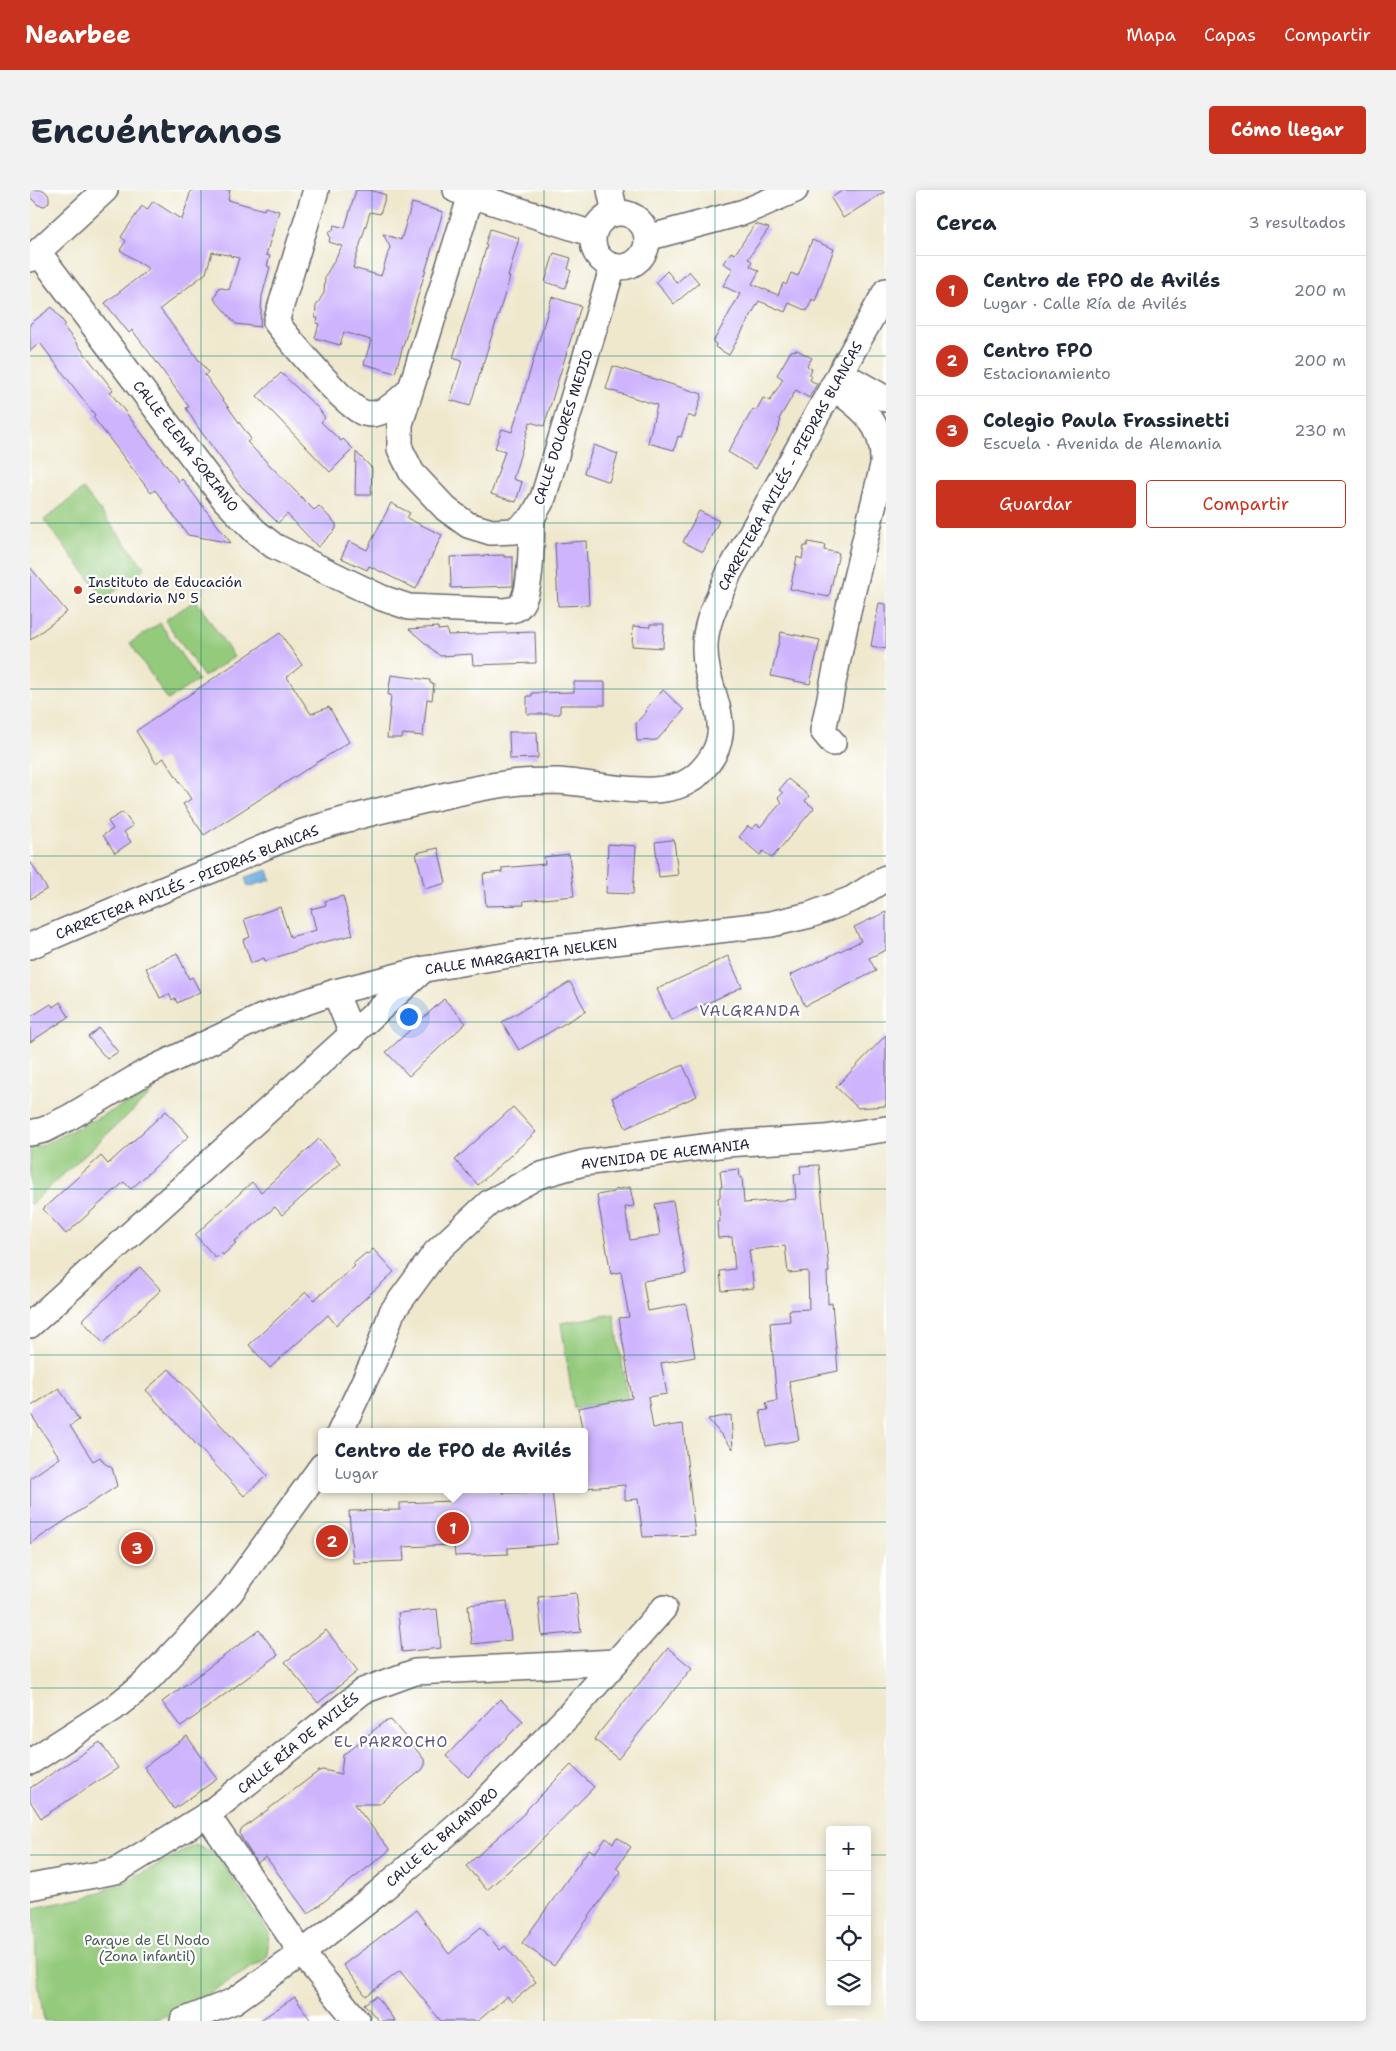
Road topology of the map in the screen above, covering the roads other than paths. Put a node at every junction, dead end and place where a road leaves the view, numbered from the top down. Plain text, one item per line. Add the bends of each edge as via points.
1 (106, 190) edge
2 (316, 190) edge
3 (463, 192) edge
4 (785, 192) edge
5 (613, 201) edge
6 (593, 234) junction
7 (647, 238) junction
8 (34, 255) edge
9 (613, 266) junction
10 (886, 291) edge
11 (836, 380) junction
12 (410, 390) junction
13 (886, 399) edge
14 (532, 518) junction
15 (833, 743) dead end
16 (886, 878) edge
17 (30, 946) edge
18 (425, 969) junction
19 (335, 992) junction
20 (353, 1036) junction
21 (886, 1129) edge
22 (30, 1133) edge
23 (30, 1326) edge
24 (342, 1428) edge
25 (318, 1472) edge
26 (664, 1608) dead end
27 (616, 1662) junction
28 (30, 1762) edge
29 (207, 1815) junction
30 (30, 1887) edge
31 (302, 1953) junction
32 (183, 2021) edge
33 (357, 2021) edge

1 - 8 street
2 - 12 street via 276,322 348,403 364,413 390,408
3 - 6 street
3 - 12 street, CALLE DOLORES MEDIO
4 - 7 street via 744,212
5 - 6 street
5 - 7 street via 642,223
6 - 9 street via 595,252 601,260
7 - 9 street via 639,259 629,266
8 - 14 street, CALLE ELENA SORIANO via 225,500 274,546 382,598 409,607 505,611 517,608 524,601 528,586
9 - 14 street, CALLE DOLORES MEDIO via 543,498
10 - 11 street, CARRETERA AVILÉS - PIEDRAS BLANCAS
11 - 13 street
11 - 15 street via 875,424 884,448 884,465 823,731
11 - 17 street, CARRETERA AVILÉS - PIEDRAS BLANCAS via 729,573 711,616 705,646 721,716 721,738 713,756 696,777 677,787 661,790 558,782 514,783 369,813 305,831
12 - 14 street, CALLE DOLORES MEDIO via 400,424 400,450 412,473 446,509 468,525 491,532 515,531
16 - 18 street, CALLE MARGARITA NELKEN via 852,899 810,915 772,924 527,952
18 - 19 street, CALLE MARGARITA NELKEN
18 - 20 street
19 - 20 street
19 - 22 street, CALLE MARGARITA NELKEN via 262,1017 144,1073 70,1117
20 - 23 street
21 - 24 street, AVENIDA DE ALEMANIA via 824,1138 726,1144 583,1163 538,1176 490,1202 436,1252 392,1312 376,1356
25 - 28 street via 230,1593 144,1684 114,1708
26 - 27 street, CALLE EL BALANDRO
27 - 29 street, CALLE RÍA DE AVILÉS via 415,1672 363,1691
27 - 31 street, CALLE EL BALANDRO via 485,1801 377,1894
29 - 30 street, CALLE RÍA DE AVILÉS via 116,1871
29 - 31 street
31 - 32 street, CALLE EL BALANDRO via 234,2000
31 - 33 street

